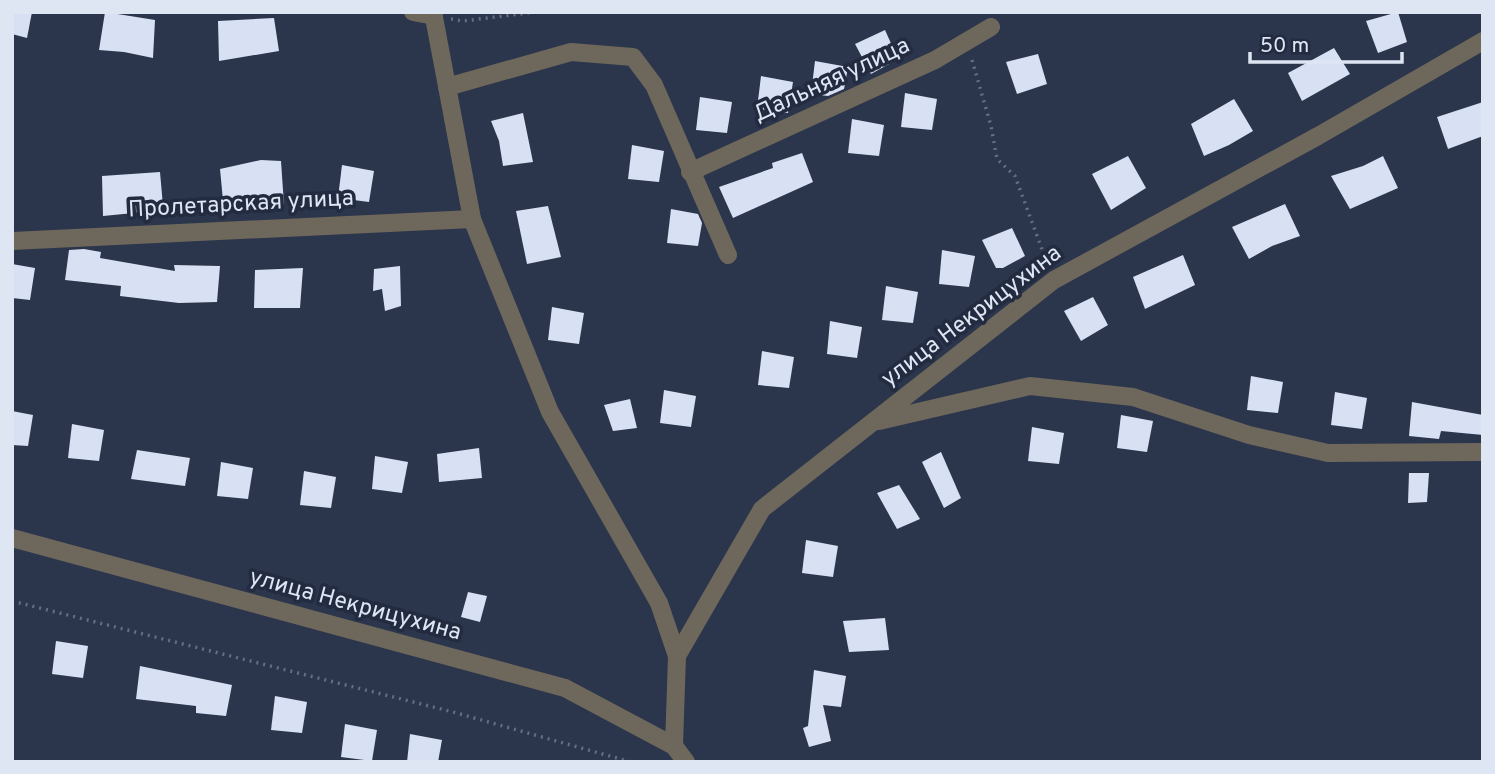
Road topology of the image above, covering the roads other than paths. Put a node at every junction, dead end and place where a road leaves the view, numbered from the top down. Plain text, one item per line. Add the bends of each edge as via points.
1 (413, 12) edge
2 (433, 14) edge
3 (991, 27) dead end
4 (1483, 41) edge
5 (447, 87) junction
6 (690, 172) junction
7 (472, 219) junction
8 (12, 241) edge
9 (728, 255) dead end
10 (873, 423) junction
11 (1483, 452) edge
12 (12, 538) edge
13 (677, 656) junction
14 (674, 746) junction
15 (686, 762) edge

1 - 2 street
2 - 5 street
3 - 6 street, Дальняя улица via 935,61
4 - 10 street, улица Некрицухина via 1054,280
5 - 6 street via 571,52 633,57 654,85
5 - 7 street
6 - 9 street
7 - 8 street, Пролетарская улица
7 - 13 street via 550,412 659,603
10 - 11 street via 1030,386 1133,397 1249,435 1328,453
10 - 13 street, улица Некрицухина via 762,509
12 - 14 street, улица Некрицухина via 565,688
13 - 14 street
14 - 15 street

